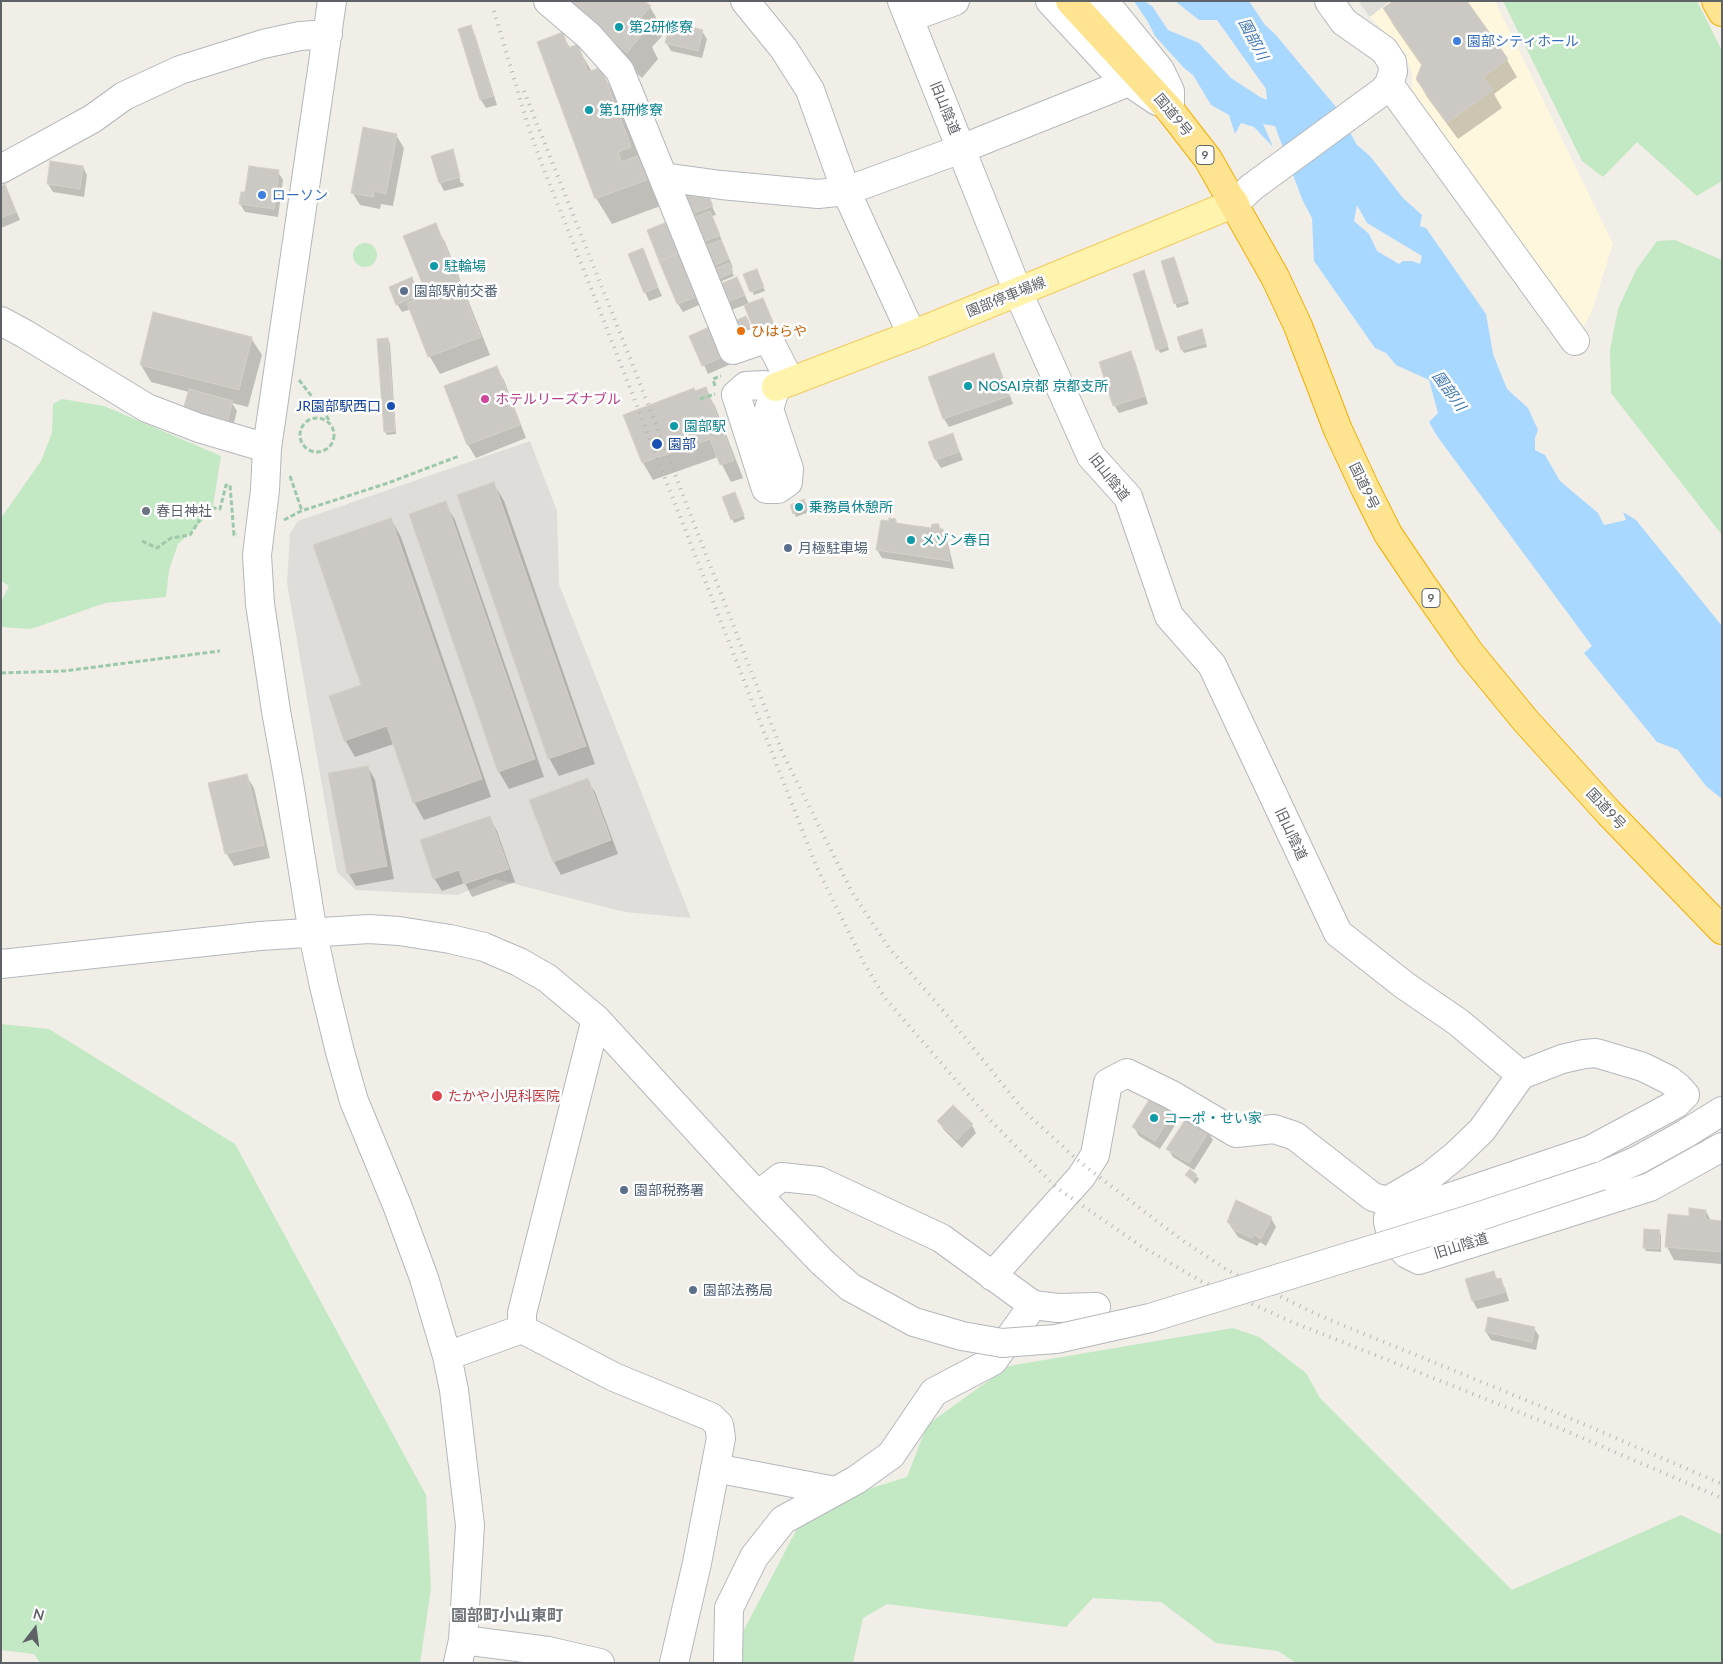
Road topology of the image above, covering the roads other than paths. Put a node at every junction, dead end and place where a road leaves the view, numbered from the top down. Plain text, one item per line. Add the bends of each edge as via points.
1 (332, 1) edge
2 (548, 1) edge
3 (745, 1) edge
4 (955, 1) edge
5 (1050, 1) edge
6 (1070, 1) edge
7 (1104, 1) edge
8 (1329, 1) edge
9 (1716, 1) edge
10 (905, 10) edge
11 (1722, 12) edge
12 (328, 34) junction
13 (1126, 83) junction
14 (1381, 91) junction
15 (1170, 110) junction
16 (961, 149) junction
17 (1, 169) edge
18 (663, 177) junction
19 (846, 190) junction
20 (1244, 195) junction
21 (1018, 292) junction
22 (1, 321) edge
23 (912, 335) junction
24 (1575, 341) dead end
25 (783, 384) joint
26 (267, 448) junction
27 (1722, 930) edge
28 (313, 934) junction
29 (1, 964) edge
30 (596, 1019) junction
31 (1521, 1075) junction
32 (1722, 1111) edge
33 (1722, 1147) edge
34 (758, 1195) junction
35 (1387, 1210) junction
36 (992, 1276) junction
37 (1032, 1306) junction
38 (1096, 1307) dead end
39 (522, 1330) junction
40 (447, 1356) junction
41 (715, 1468) junction
42 (835, 1491) junction
43 (460, 1651) edge
44 (547, 1657) edge
45 (600, 1663) edge
46 (674, 1663) edge
47 (728, 1663) edge

1 - 12 street
2 - 18 street via 589,36 620,71
3 - 19 street via 784,49 810,90
4 - 10 street
5 - 13 street
6 - 15 highway, 国道9号 / 9
7 - 15 street via 1160,70 1170,91
8 - 14 street via 1344,22 1384,50 1392,62 1393,72
9 - 11 highway
10 - 16 street, 旧山陰道
12 - 17 street via 272,42 180,70 124,96 92,119
12 - 26 street
13 - 15 street
13 - 16 street
14 - 20 street
14 - 24 street
15 - 20 highway, 国道9号 / 9 via 1208,159
16 - 19 street
16 - 21 street, 旧山陰道
18 - 19 street via 818,194
18 - 25 street via 733,350 768,338
19 - 23 street
20 - 21 main road, 園部停車場線
20 - 27 highway, 国道9号 / 9 via 1338,430 1388,534 1470,654 1525,720
21 - 23 main road, 園部停車場線
21 - 31 street, 旧山陰道 via 1091,456 1128,496 1169,616 1212,665 1338,933 1458,1022
22 - 26 street via 147,408 199,428
23 - 25 main road, 園部停車場線
26 - 28 street via 257,555 260,604
28 - 29 street via 260,936
28 - 30 street via 370,929 399,931 450,938 484,948 547,978
28 - 40 street via 354,1101 424,1278
30 - 34 street
30 - 39 street via 522,1313
31 - 35 street via 1482,1130
31 - 35 street via 1562,1059 1596,1053 1643,1067 1678,1087 1685,1095 1676,1104 1590,1150
32 - 34 street, bridge via 1646,1155 1601,1176 1150,1318 1056,1339 1002,1343 914,1322 850,1287
33 - 35 street, 旧山陰道 via 1650,1187 1419,1260 1407,1254 1392,1239
34 - 36 street via 781,1177 819,1181 941,1238
35 - 36 street via 1295,1136 1274,1129 1236,1133 1127,1073 1108,1083 1095,1155 1081,1176
36 - 37 street
37 - 38 street
37 - 42 street via 993,1361 934,1392 891,1455
39 - 40 street
39 - 41 street via 614,1377 711,1417 720,1425
40 - 43 street via 470,1525
41 - 42 street
41 - 46 street
42 - 47 street via 783,1520 754,1557 729,1608
43 - 44 street
44 - 45 street

